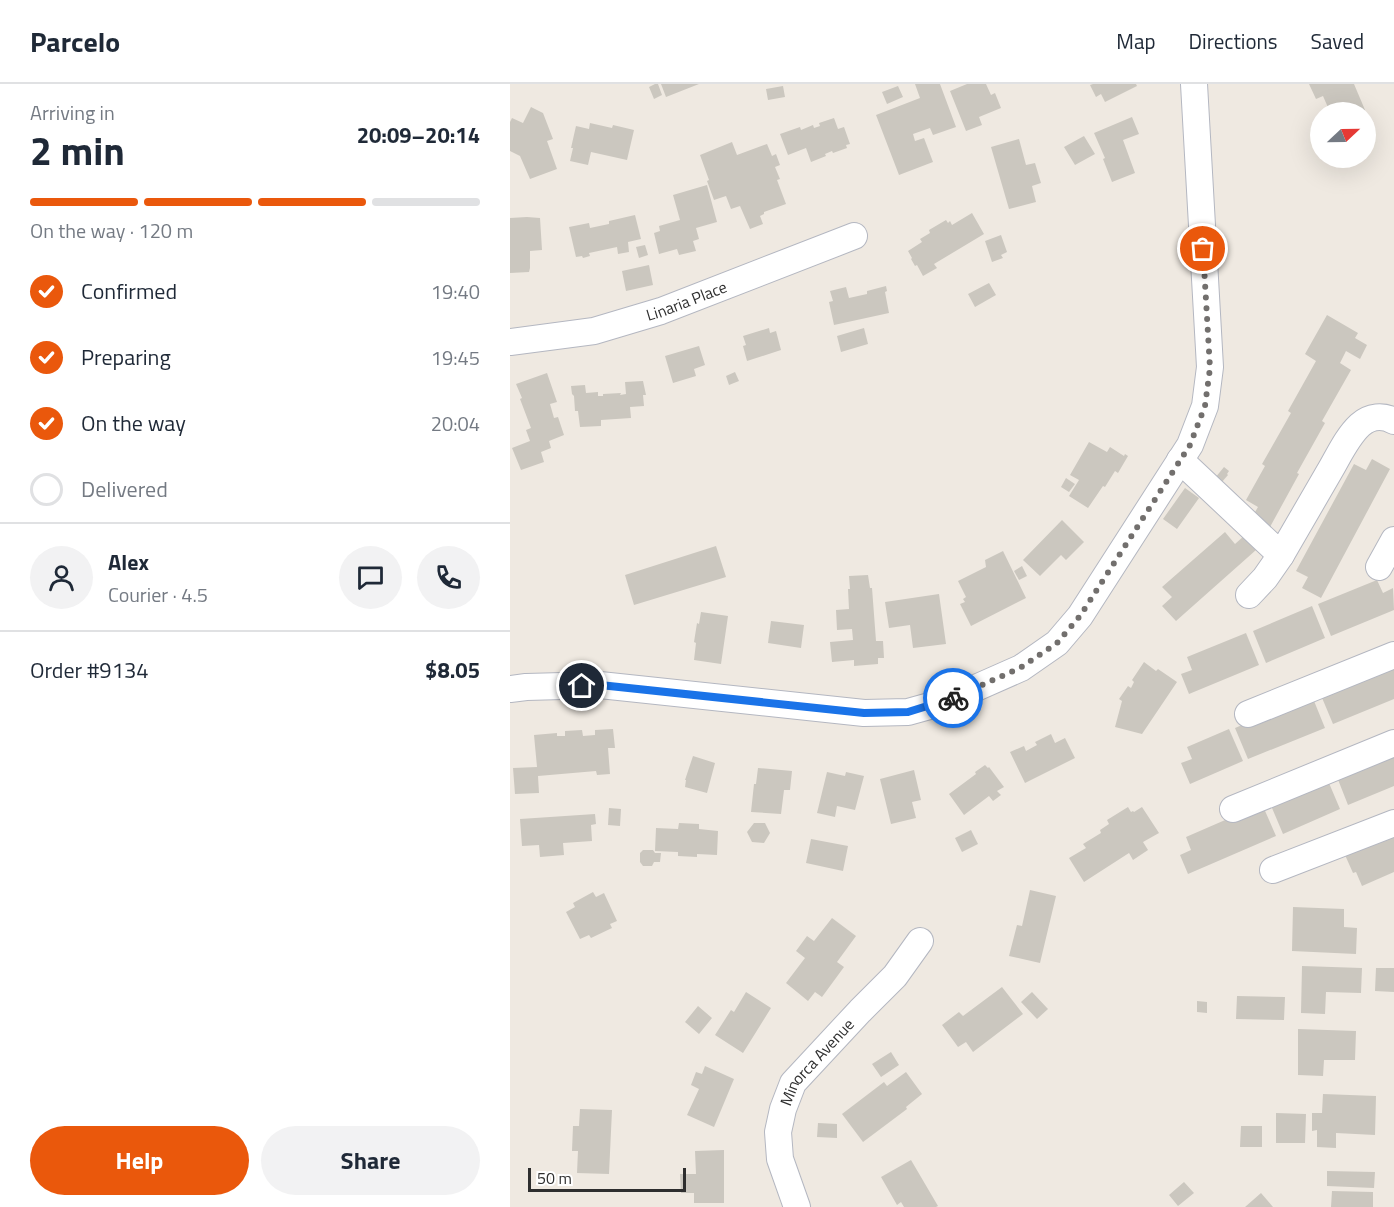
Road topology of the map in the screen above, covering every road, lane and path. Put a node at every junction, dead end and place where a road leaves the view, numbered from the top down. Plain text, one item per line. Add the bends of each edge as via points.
1 (1194, 84) edge
2 (854, 236) dead end
3 (510, 342) edge
4 (1394, 421) edge
5 (1180, 460) junction
6 (1394, 540) edge
7 (1281, 555) junction
8 (1379, 567) dead end
9 (1249, 595) dead end
10 (1394, 655) edge
11 (510, 689) edge
12 (1248, 714) dead end
13 (1394, 743) edge
14 (1233, 809) dead end
15 (1394, 823) edge
16 (1273, 870) dead end
17 (920, 941) dead end
18 (797, 1207) edge

1 - 5 street via 1210,368 1205,406
2 - 3 street, Linaria Place via 662,311 594,331
4 - 7 street via 1371,418 1352,434
5 - 7 street
5 - 11 street via 1080,616 1057,643 1020,668 944,702 908,712 864,713 600,685
6 - 8 street
7 - 9 street
10 - 12 street
13 - 14 street
15 - 16 street
17 - 18 street, Minorca Avenue via 895,976 794,1083 778,1132 780,1159

